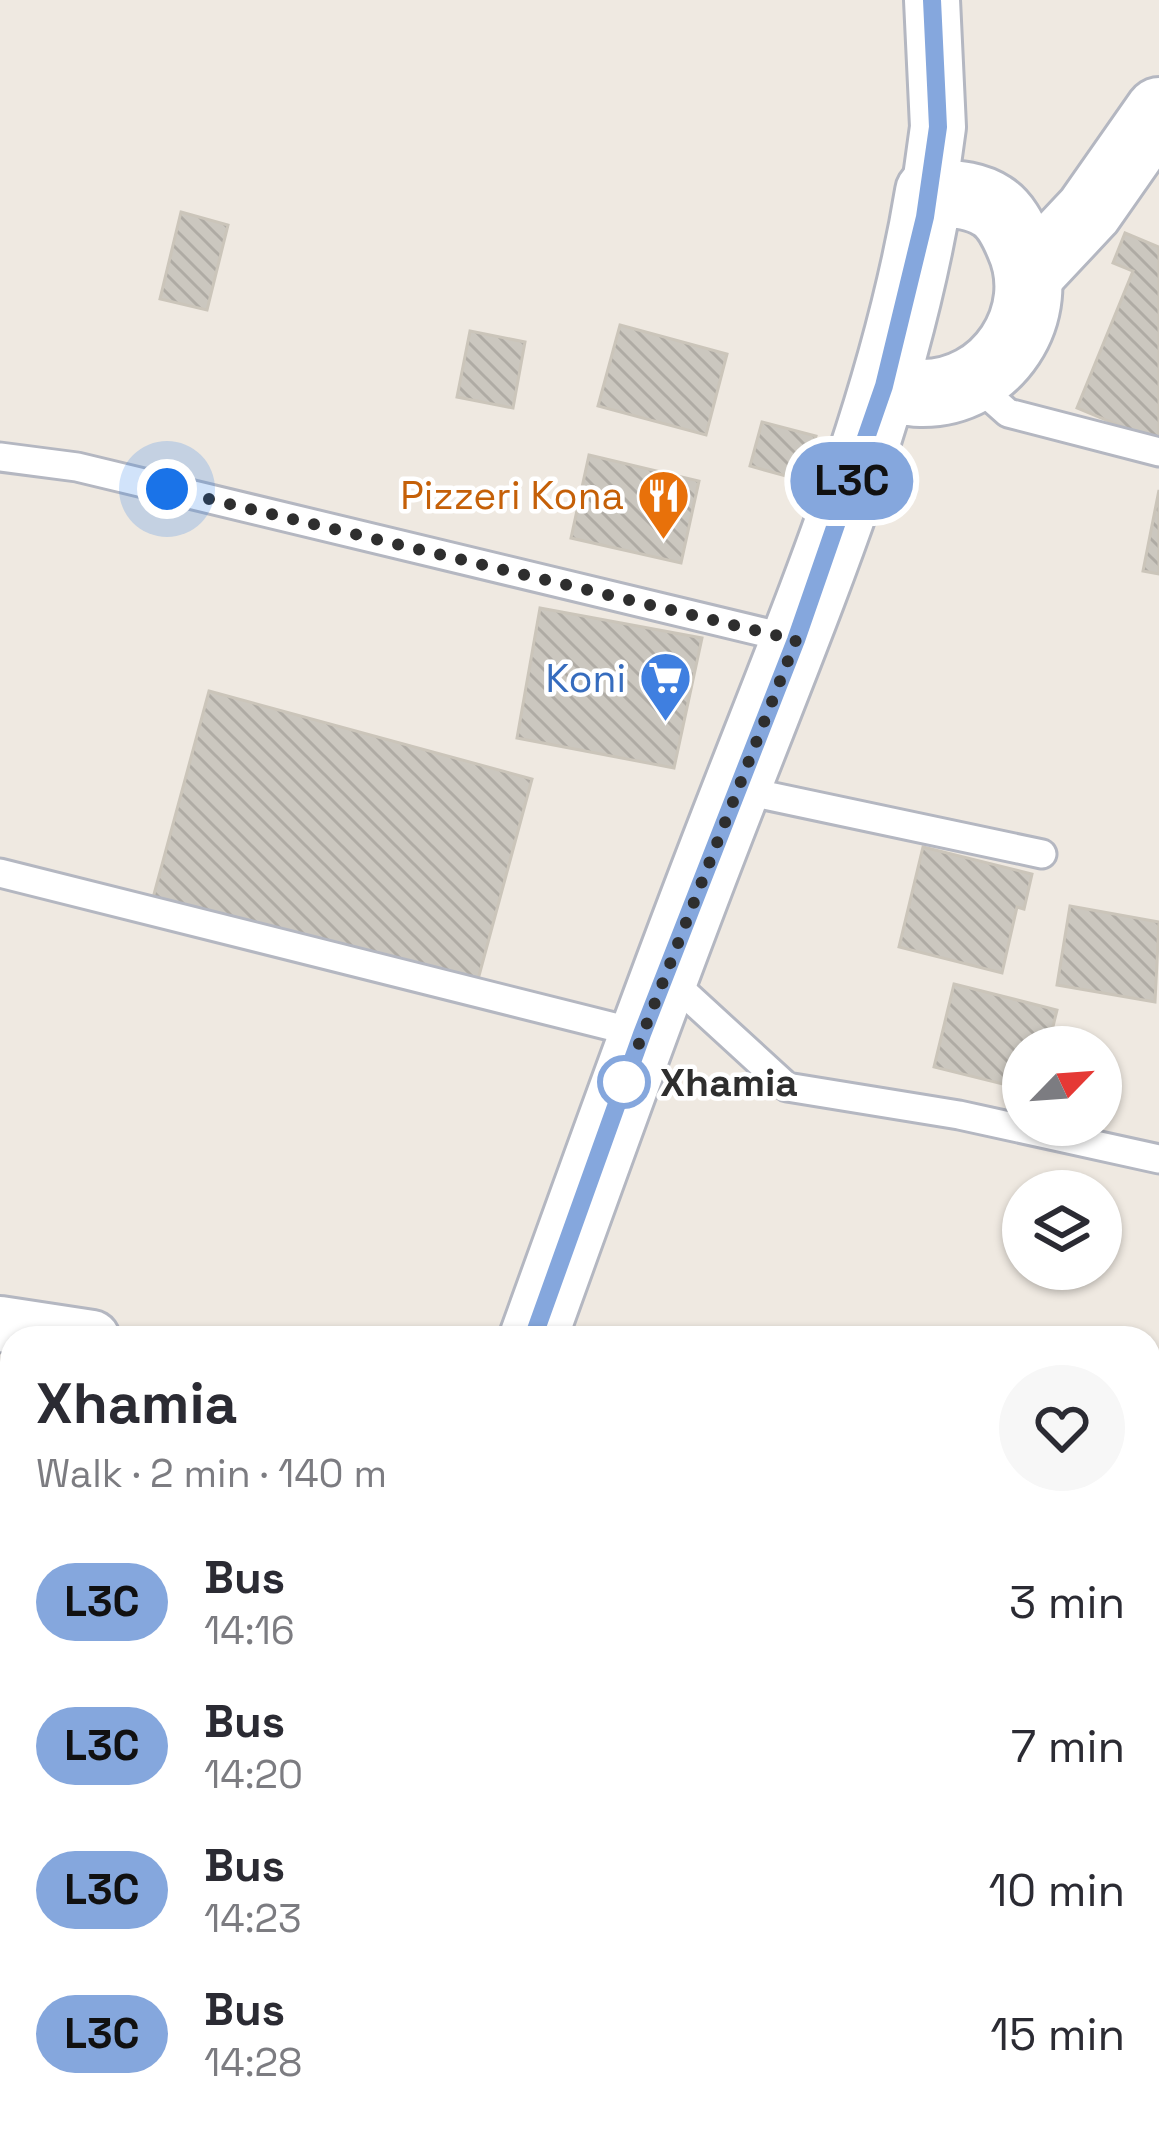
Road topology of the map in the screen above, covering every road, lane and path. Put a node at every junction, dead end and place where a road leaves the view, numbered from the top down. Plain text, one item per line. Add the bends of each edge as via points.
1 (932, 0) edge
2 (1150, 125) edge
3 (929, 192) junction
4 (994, 207) junction
5 (1029, 275) junction
6 (972, 381) junction
7 (884, 386) junction
8 (1159, 452) edge
9 (0, 457) edge
10 (796, 640) junction
11 (736, 789) junction
12 (1042, 854) dead end
13 (0, 873) edge
14 (653, 1004) junction
15 (1159, 1159) edge
16 (536, 1326) edge

1 - 3 street via 938,127
2 - 4 main road via 1068,185
2 - 5 main road via 1089,212
3 - 4 main road
3 - 7 main road
4 - 5 main road
5 - 6 main road via 1018,334
6 - 7 main road via 920,393
6 - 8 lane via 1008,413
7 - 10 main road
9 - 10 lane via 77,467
10 - 11 main road
11 - 12 lane
11 - 14 main road
13 - 14 lane
14 - 15 lane via 787,1087
14 - 16 main road

